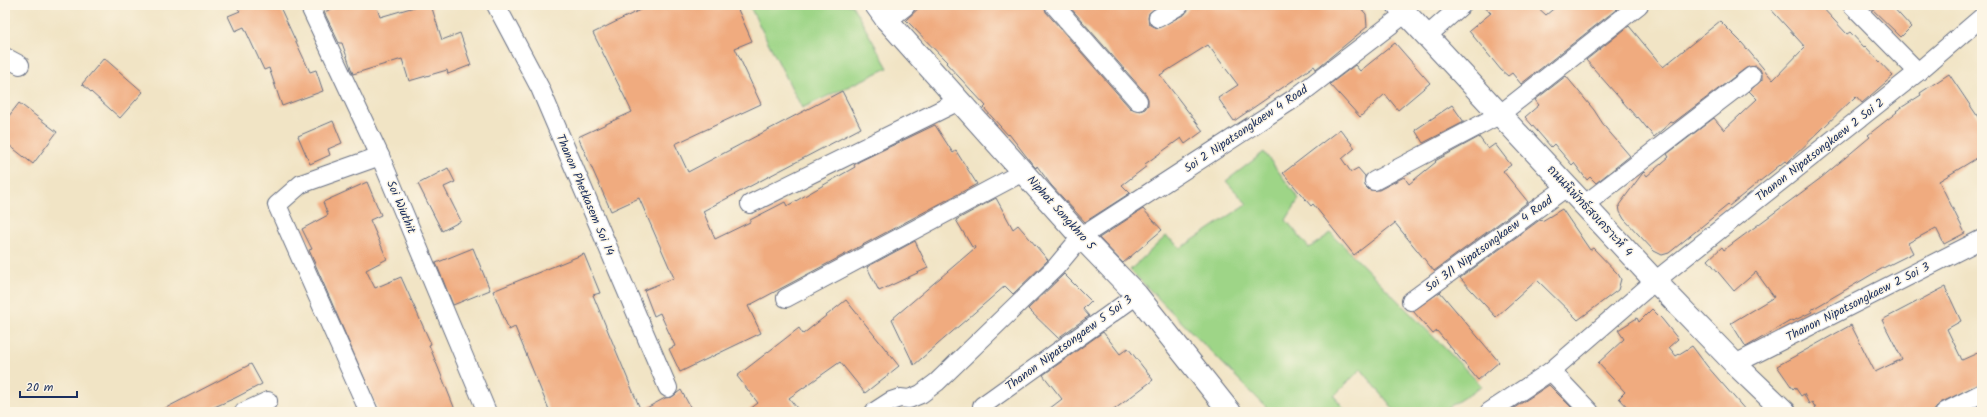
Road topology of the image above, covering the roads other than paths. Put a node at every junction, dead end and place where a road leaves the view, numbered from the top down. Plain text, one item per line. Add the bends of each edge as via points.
1 (310, 5) edge
2 (496, 5) edge
3 (904, 5) edge
4 (1054, 5) edge
5 (1180, 5) edge
6 (1462, 5) edge
7 (1639, 5) edge
8 (1852, 5) edge
9 (1402, 9) edge
10 (881, 12) edge
11 (1982, 17) edge
12 (1158, 18) dead end
13 (1427, 36) junction
14 (1918, 72) junction
15 (1752, 76) dead end
16 (959, 101) junction
17 (1138, 101) dead end
18 (1499, 114) junction
19 (380, 156) junction
20 (1023, 172) junction
21 (1374, 181) dead end
22 (1568, 186) junction
23 (750, 204) dead end
24 (1584, 205) junction
25 (1081, 237) junction
26 (1982, 239) edge
27 (1655, 281) junction
28 (1137, 295) junction
29 (786, 298) dead end
30 (1411, 301) dead end
31 (1735, 364) junction
32 (1551, 371) junction
33 (668, 388) dead end
34 (1982, 393) edge
35 (268, 401) dead end
36 (982, 406) dead end
37 (244, 412) edge
38 (369, 412) edge
39 (487, 412) edge
40 (874, 412) edge
41 (1230, 412) edge
42 (1489, 412) edge
43 (1590, 412) edge
44 (1785, 412) edge
45 (1945, 412) edge

1 - 19 street, Soi Wiuthit
2 - 33 street, Thanon Phetkasem Soi 14 via 540,88
3 - 10 street
4 - 17 street
5 - 12 street
6 - 13 street
7 - 18 street
8 - 14 street
9 - 13 street, ถนนนิพัทธ์สงเคราะห์ 4
9 - 25 street, Soi 2 Nipatsongkaew 4 Road via 1295,98
10 - 16 street, Niphat Songkhro 5
11 - 14 street, Thanon Nipatsongkaew 2 Soi 2
13 - 18 street, ถนนนิพัทธ์สงเคราะห์ 4
14 - 27 street, Thanon Nipatsongkaew 2 Soi 2
15 - 24 street
16 - 20 street, Niphat Songkhro 5
16 - 23 street
18 - 21 street
18 - 22 street, ถนนนิพัทธ์สงเคราะห์ 4
19 - 38 street via 301,184 277,205
19 - 39 street, Soi Wiuthit
20 - 25 street, Niphat Songkhro 5
20 - 29 street
22 - 24 street, ถนนนิพัทธ์สงเคราะห์ 4
22 - 30 street, Soi 3/1 Nipatsongkaew 4 Road
24 - 27 street, ถนนนิพัทธ์สงเคราะห์ 4
25 - 28 street, Niphat Songkhro 5
25 - 40 street, Soi 2 Nipatsongkaew 4 Road via 1056,267 937,382 921,394 909,399 891,401
26 - 31 street, Thanon Nipatsongkaew 2 Soi 3
27 - 31 street, ถนนนิพัทธ์สงเคราะห์ 4
27 - 32 street, Thanon Nipatsongkaew 2 Soi 2
28 - 36 street, Thanon Nipatsongaew 5 Soi 3
28 - 41 street, Niphat Songkhro 5
31 - 44 street, ถนนนิพัทธ์สงเคราะห์ 4
32 - 42 street, Thanon Nipatsongkaew 2 Soi 2
32 - 43 street
34 - 45 street
35 - 37 street

